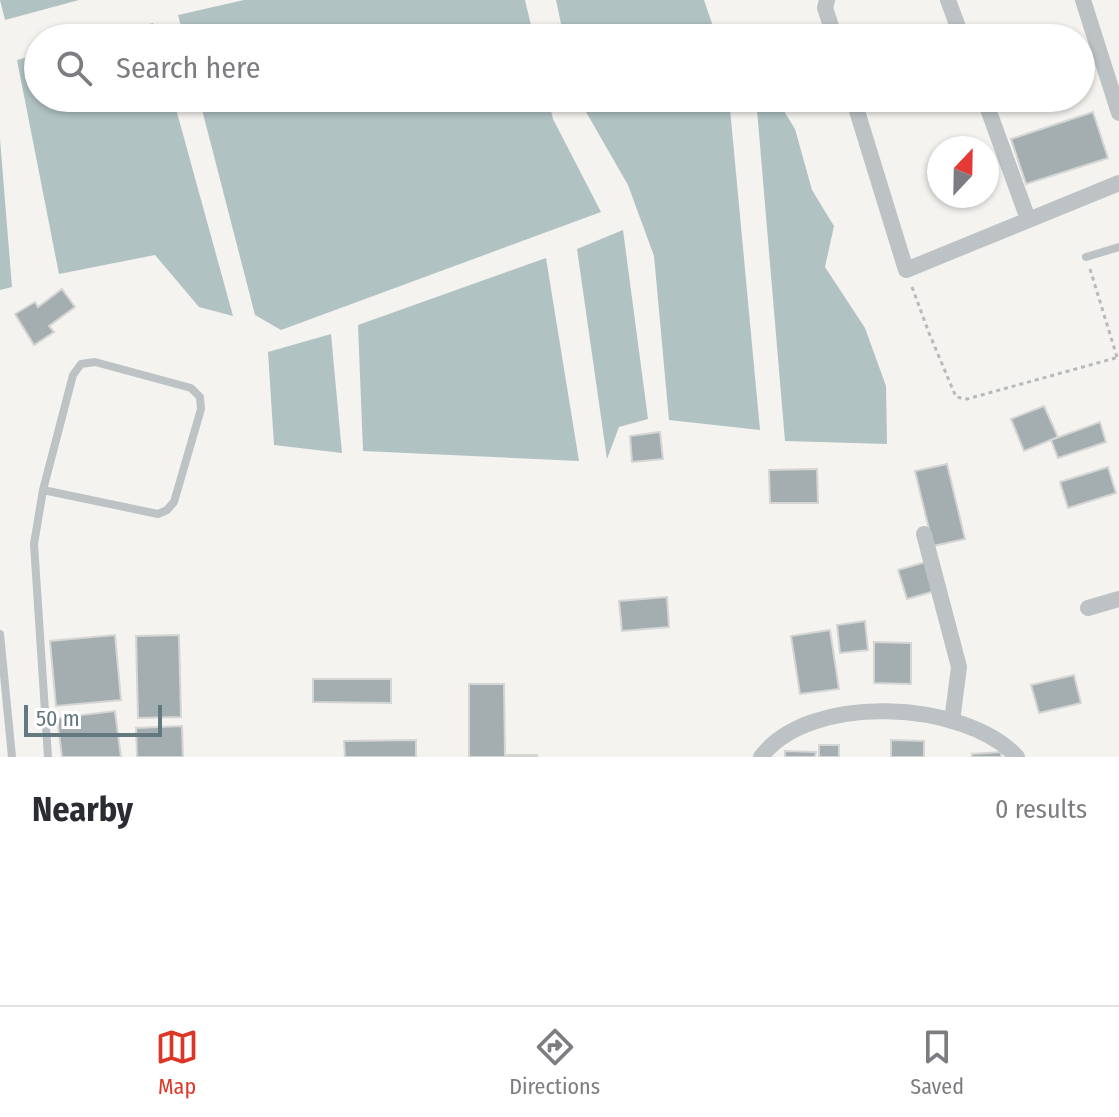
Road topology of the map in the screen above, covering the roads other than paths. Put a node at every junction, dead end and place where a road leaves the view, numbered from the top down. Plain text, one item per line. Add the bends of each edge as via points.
1 (827, 0) edge
2 (948, 0) edge
3 (1083, 0) edge
4 (830, 24) edge
5 (957, 24) edge
6 (1091, 24) edge
7 (1095, 38) edge
8 (857, 112) edge
9 (989, 112) edge
10 (1119, 113) edge
11 (1119, 183) edge
12 (1028, 219) junction
13 (1119, 247) edge
14 (1086, 257) road end
15 (43, 490) junction
16 (924, 534) dead end
17 (1119, 599) edge
18 (1088, 608) dead end
19 (0, 634) edge
20 (952, 721) junction
21 (12, 757) edge
22 (48, 757) edge
23 (761, 757) edge
24 (1017, 757) edge

1 - 4 street
2 - 5 street
3 - 6 street
7 - 10 street
8 - 12 street via 906,270
9 - 12 street
11 - 12 street
13 - 14 lane
15 - 15 lane via 158,514 167,510 174,502 200,397 191,388 95,362 81,364 73,375
15 - 22 lane via 34,544
16 - 20 street via 959,667
17 - 18 street
19 - 21 lane
20 - 23 street via 900,711 850,714 813,721 783,735
20 - 24 street via 991,738

